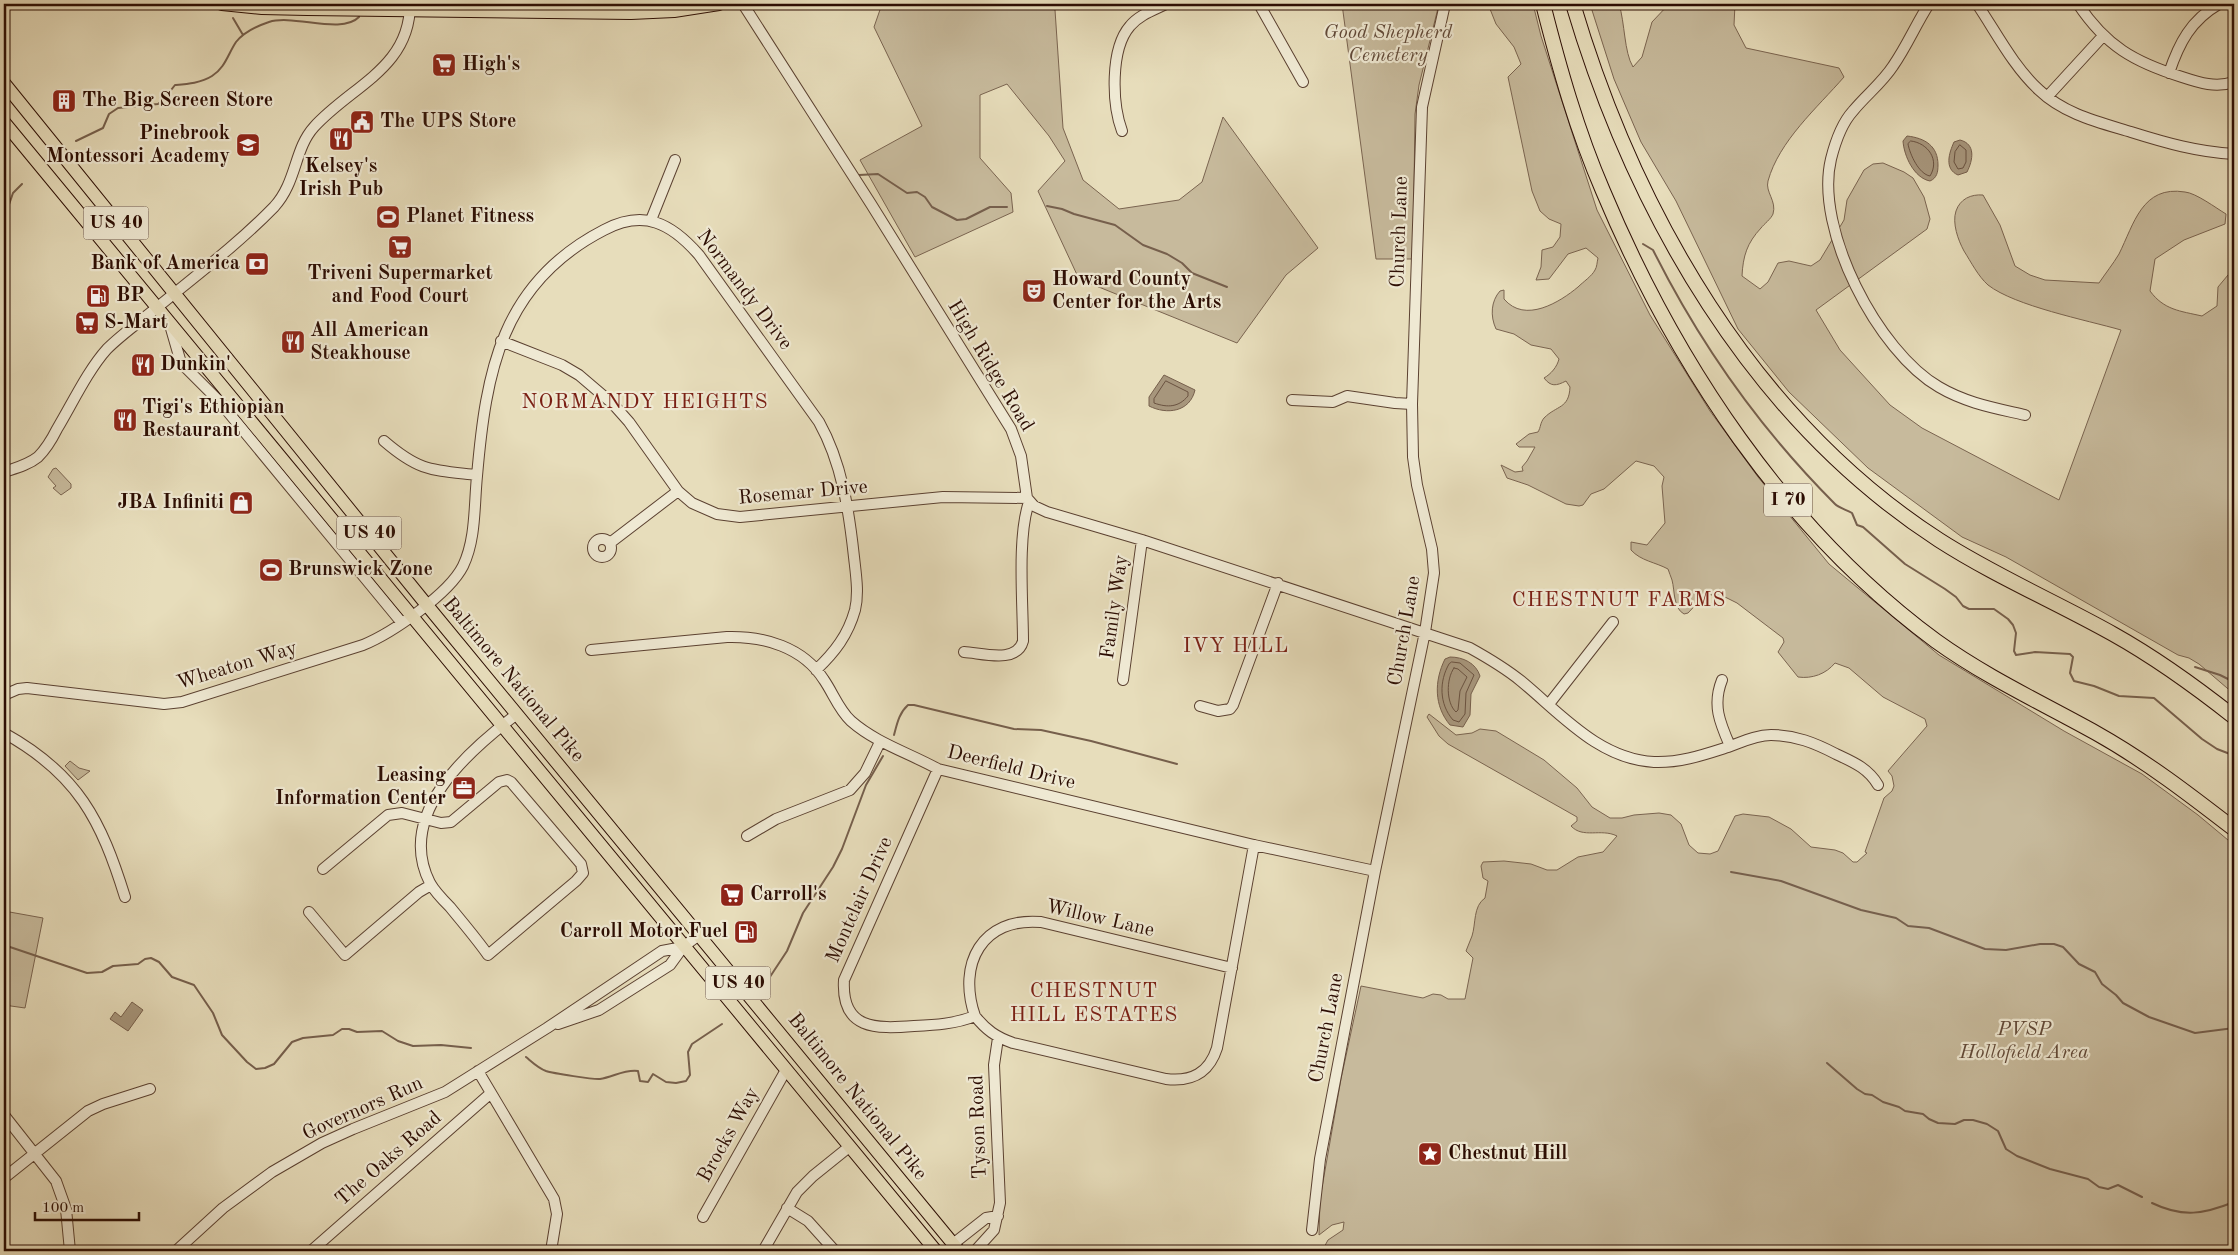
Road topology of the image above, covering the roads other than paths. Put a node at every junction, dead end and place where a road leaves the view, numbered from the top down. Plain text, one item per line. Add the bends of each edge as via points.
1 (222, 4) edge
2 (719, 4) edge
3 (743, 4) edge
4 (1166, 4) edge
5 (1259, 4) edge
6 (1445, 4) edge
7 (1543, 4) edge
8 (1573, 4) edge
9 (1929, 4) edge
10 (1977, 4) edge
11 (2078, 4) edge
12 (2219, 4) edge
13 (410, 7) edge
14 (2104, 36) junction
15 (2168, 73) junction
16 (1303, 82) dead end
17 (2234, 82) edge
18 (4, 84) edge
19 (2047, 97) junction
20 (4, 122) edge
21 (1122, 131) dead end
22 (2234, 154) edge
23 (675, 160) dead end
24 (651, 220) junction
25 (174, 294) junction
26 (156, 308) junction
27 (170, 325) junction
28 (501, 341) junction
29 (1292, 400) dead end
30 (1412, 404) junction
31 (2025, 415) dead end
32 (384, 440) dead end
33 (4, 472) edge
34 (477, 475) junction
35 (678, 491) junction
36 (1028, 500) junction
37 (847, 507) junction
38 (1142, 540) junction
39 (610, 543) dead end
40 (1278, 583) junction
41 (426, 604) junction
42 (407, 619) junction
43 (1613, 622) dead end
44 (1424, 632) junction
45 (592, 650) dead end
46 (964, 652) dead end
47 (816, 670) junction
48 (1123, 680) dead end
49 (1722, 680) dead end
50 (4, 695) edge
51 (1549, 704) junction
52 (1200, 706) dead end
53 (517, 714) junction
54 (2234, 717) edge
55 (502, 726) junction
56 (4, 734) edge
57 (880, 742) junction
58 (1730, 746) junction
59 (938, 769) junction
60 (1878, 785) dead end
61 (426, 821) junction
62 (2234, 830) edge
63 (746, 836) dead end
64 (1254, 845) junction
65 (323, 869) dead end
66 (1375, 871) junction
67 (431, 885) junction
68 (125, 898) dead end
69 (309, 912) dead end
70 (699, 935) junction
71 (683, 946) junction
72 (1232, 968) junction
73 (975, 1016) junction
74 (547, 1028) junction
75 (998, 1038) junction
76 (786, 1070) junction
77 (478, 1071) junction
78 (150, 1089) dead end
79 (491, 1093) junction
80 (4, 1115) edge
81 (848, 1147) junction
82 (34, 1152) junction
83 (4, 1178) edge
84 (786, 1208) junction
85 (998, 1216) junction
86 (702, 1217) dead end
87 (1312, 1230) dead end
88 (956, 1248) edge
89 (70, 1251) edge
90 (176, 1251) edge
91 (311, 1251) edge
92 (551, 1251) edge
93 (763, 1251) edge
94 (835, 1251) edge
95 (936, 1251) edge
96 (975, 1251) edge

1 - 13 main road via 262,8
2 - 13 main road via 631,13
3 - 36 street, High Ridge Road via 1011,430 1021,456
4 - 21 street via 1136,20 1119,47 1114,94 1116,117
5 - 16 street
6 - 30 street, Church Lane via 1422,107
7 - 62 highway, I 70 via 1588,151 1642,277 1692,367 1718,406 1751,454 1808,525 1881,597 1937,641 1997,679 2127,752 2188,793
8 - 54 highway via 1599,84 1638,178 1705,298 1736,344 1798,421 1857,477 1937,539 2114,635 2180,676
9 - 31 street via 1894,66 1852,112 1843,127 1831,160 1829,178 1838,243 1851,278 1880,327 1895,348 1921,374 1939,387 1981,406
10 - 19 street via 2030,82
11 - 14 street
12 - 15 street via 2186,33
13 - 25 street via 400,45 388,62 311,130 290,184 275,205
14 - 15 street via 2120,51
14 - 19 street
15 - 17 street via 2217,86
18 - 25 main road, Baltimore National Pike / US 40
19 - 22 street via 2069,111 2127,131 2195,150
20 - 26 main road, Baltimore National Pike / US 40
23 - 24 street
24 - 28 street via 630,220 612,226 560,260 528,294
24 - 37 street, Normandy Drive via 678,234 699,255 820,422 837,461
25 - 26 street
25 - 41 main road, Baltimore National Pike / US 40
26 - 27 main road, Baltimore National Pike / US 40
26 - 33 street via 105,351 44,451 29,462
27 - 42 main road, Baltimore National Pike / US 40
27 - 42 street via 181,363 219,401
28 - 34 street via 488,389
28 - 35 street, Rosemar Drive via 562,365 597,389 629,422
29 - 30 street via 1333,402 1347,396
30 - 44 street, Church Lane via 1413,457 1434,559
32 - 34 street via 403,457 423,468
34 - 41 street via 472,534 466,558 456,577
35 - 37 street, Rosemar Drive via 705,510 729,516
35 - 39 street
36 - 37 street, Rosemar Drive via 943,497
36 - 38 street via 1047,512
36 - 46 street via 1022,573 1022,647 1017,653 1007,655
37 - 47 street, Normandy Drive via 857,601 837,649
38 - 40 street
38 - 48 street, Family Way
40 - 44 street
40 - 52 street via 1233,705 1230,709 1218,711
41 - 42 street, Wheaton Way
41 - 53 main road, Baltimore National Pike / US 40
42 - 50 street, Wheaton Way via 364,645 182,702 164,704 27,688
42 - 55 main road, Baltimore National Pike / US 40
43 - 51 street
44 - 51 street via 1487,657
44 - 66 street, Church Lane
45 - 47 street, Deerfield Drive via 743,636 774,642 792,650
47 - 57 street, Deerfield Drive via 849,720
49 - 58 street via 1716,710
51 - 58 street via 1593,741 1621,756 1638,760 1684,760
53 - 55 street
53 - 70 main road, Baltimore National Pike / US 40
55 - 61 street via 449,775
55 - 71 main road, Baltimore National Pike / US 40
56 - 68 street via 48,761 78,793 103,834
57 - 59 street, Deerfield Drive
57 - 63 street via 865,774 850,790 776,819
58 - 60 street via 1770,735 1804,739 1861,766
59 - 64 street, Deerfield Drive
59 - 73 street, Montclair Drive via 848,970 844,980 845,998 861,1022 878,1028 946,1024
61 - 65 street via 402,813 388,815
61 - 67 street via 423,865
61 - 67 street via 451,822 499,782 507,780 515,785 583,868 582,876 488,954
64 - 66 street, Deerfield Drive
64 - 72 street
66 - 87 street, Church Lane via 1320,1159
67 - 69 street via 345,955
70 - 71 street, Governors Run
70 - 88 main road, Baltimore National Pike / US 40
71 - 74 street, Governors Run via 662,951
71 - 74 street, Governors Run via 670,965 599,1010
71 - 76 main road, Baltimore National Pike / US 40
72 - 73 street, Willow Lane via 1041,922 1018,922 989,936 974,955 968,979
72 - 75 street via 1214,1058 1202,1073 1187,1079 1166,1079
73 - 75 street
74 - 77 street, Governors Run
75 - 85 street, Tyson Road via 994,1065
76 - 81 main road, Baltimore National Pike / US 40
76 - 86 street, Brocks Way
77 - 79 street
77 - 90 street, Governors Run via 426,1101 353,1129 285,1164 223,1208
78 - 82 street via 88,1111
79 - 91 street, The Oaks Road
79 - 92 street via 554,1199 557,1214
80 - 82 street
81 - 84 street via 813,1176
81 - 95 main road, Baltimore National Pike / US 40
82 - 83 street
82 - 89 street via 62,1194
84 - 93 street
84 - 94 street via 808,1221
85 - 88 street via 986,1218
85 - 96 street, Tyson Road via 994,1230

